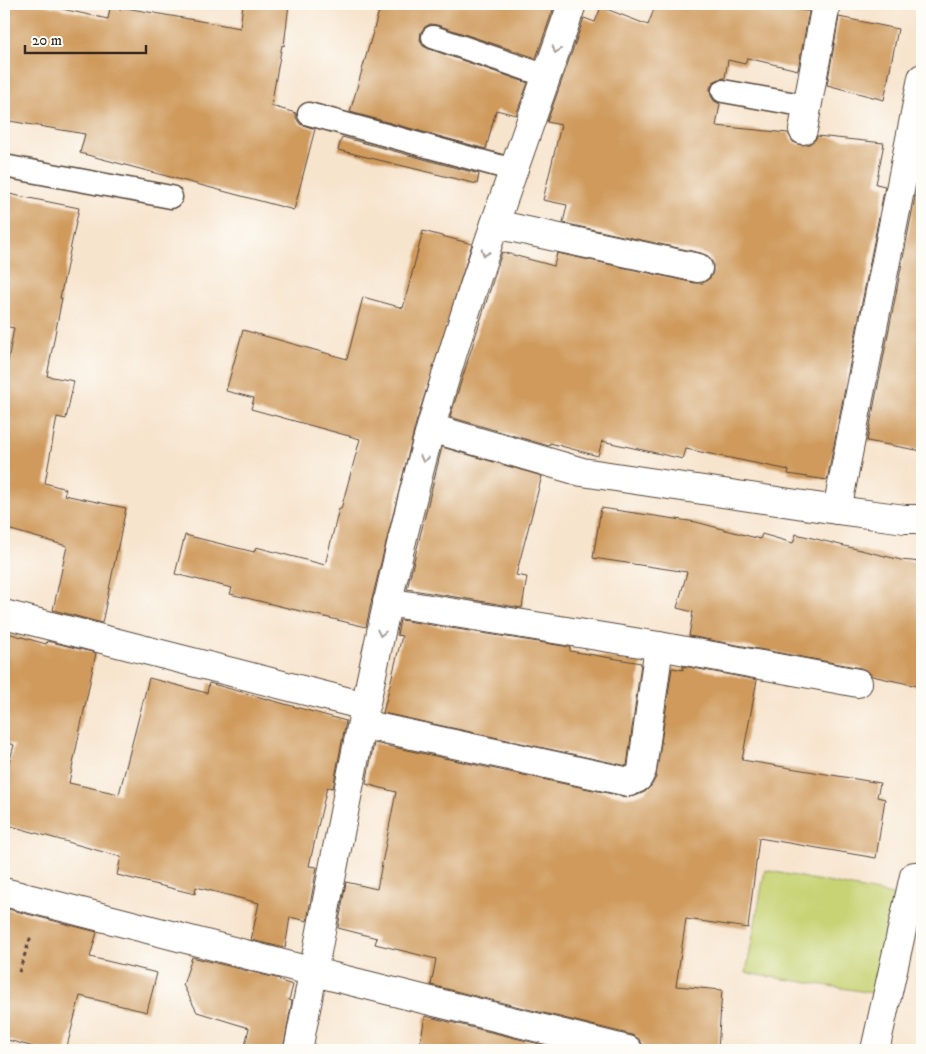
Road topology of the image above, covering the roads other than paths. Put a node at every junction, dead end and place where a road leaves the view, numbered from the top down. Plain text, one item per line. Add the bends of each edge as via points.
1 (572, 4) edge
2 (826, 4) edge
3 (433, 37) dead end
4 (547, 76) junction
5 (922, 78) edge
6 (723, 92) dead end
7 (309, 114) dead end
8 (805, 118) joint
9 (4, 166) edge
10 (514, 170) junction
11 (172, 197) dead end
12 (496, 224) junction
13 (698, 268) dead end
14 (431, 428) junction
15 (837, 510) junction
16 (922, 518) edge
17 (388, 602) junction
18 (4, 614) edge
19 (659, 646) junction
20 (858, 683) dead end
21 (364, 715) junction
22 (922, 877) edge
23 (4, 892) edge
24 (314, 972) junction
25 (298, 1050) edge
26 (628, 1050) edge
27 (875, 1050) edge

1 -> 4 street
2 - 8 street
3 - 4 lane
4 - 10 street
5 - 15 street
6 - 8 lane
7 - 10 lane
9 - 11 lane
10 - 12 street
12 - 13 street
12 -> 14 street via 468,303
14 - 15 street via 582,472
14 -> 17 street
15 - 16 street via 905,519
17 - 19 street
17 -> 21 street
18 - 21 street
19 - 20 street
19 - 21 street via 642,770 638,778 629,782
21 - 24 street
22 - 27 street via 914,876
23 - 24 street
24 - 25 street
24 - 26 street

